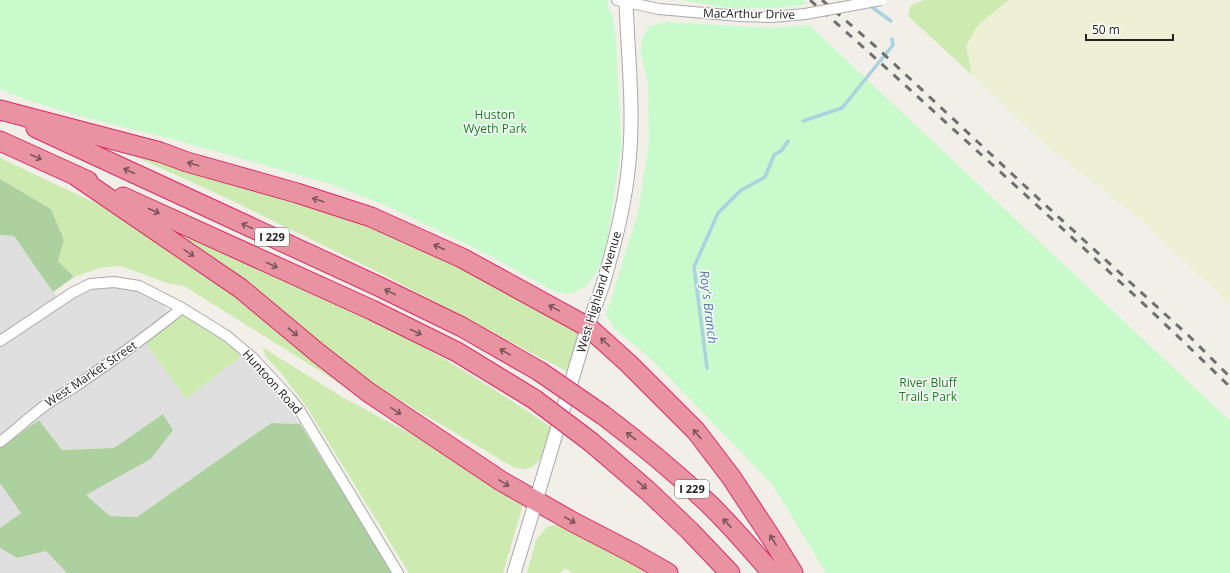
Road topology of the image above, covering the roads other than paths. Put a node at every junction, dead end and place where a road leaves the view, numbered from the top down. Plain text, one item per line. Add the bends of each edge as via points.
1 (881, 0) edge
2 (621, 1) edge
3 (0, 111) edge
4 (0, 141) edge
5 (76, 176) junction
6 (182, 308) junction
7 (588, 327) junction
8 (0, 341) edge
9 (0, 442) edge
10 (536, 501) junction
11 (398, 573) edge
12 (514, 573) edge
13 (668, 573) edge
14 (730, 573) edge
15 (772, 573) edge
16 (793, 573) edge

1 - 2 street, MacArthur Drive, bridge via 805,14 772,17 659,10
2 - 7 street, West Highland Avenue via 630,94 631,142 628,172 614,244
7 -> 3 highway via 462,258 371,217 160,152
15 -> 3 highway, I 229, bridge via 709,504 635,438 540,371 462,327 378,286
4 -> 5 highway, I 229
5 -> 10 highway via 240,288 368,392 501,481
5 -> 14 highway, I 229, bridge via 457,352 534,399 591,442 648,490
6 - 8 street, Huntoon Road via 139,286 114,282 90,284 72,293
6 - 9 street, West Market Street via 152,333 42,407
6 - 11 street, Huntoon Road via 227,336 253,358 289,397
7 - 10 street, West Highland Avenue
16 -> 7 highway via 731,477 696,431
10 - 12 street, West Highland Avenue
10 -> 13 highway

